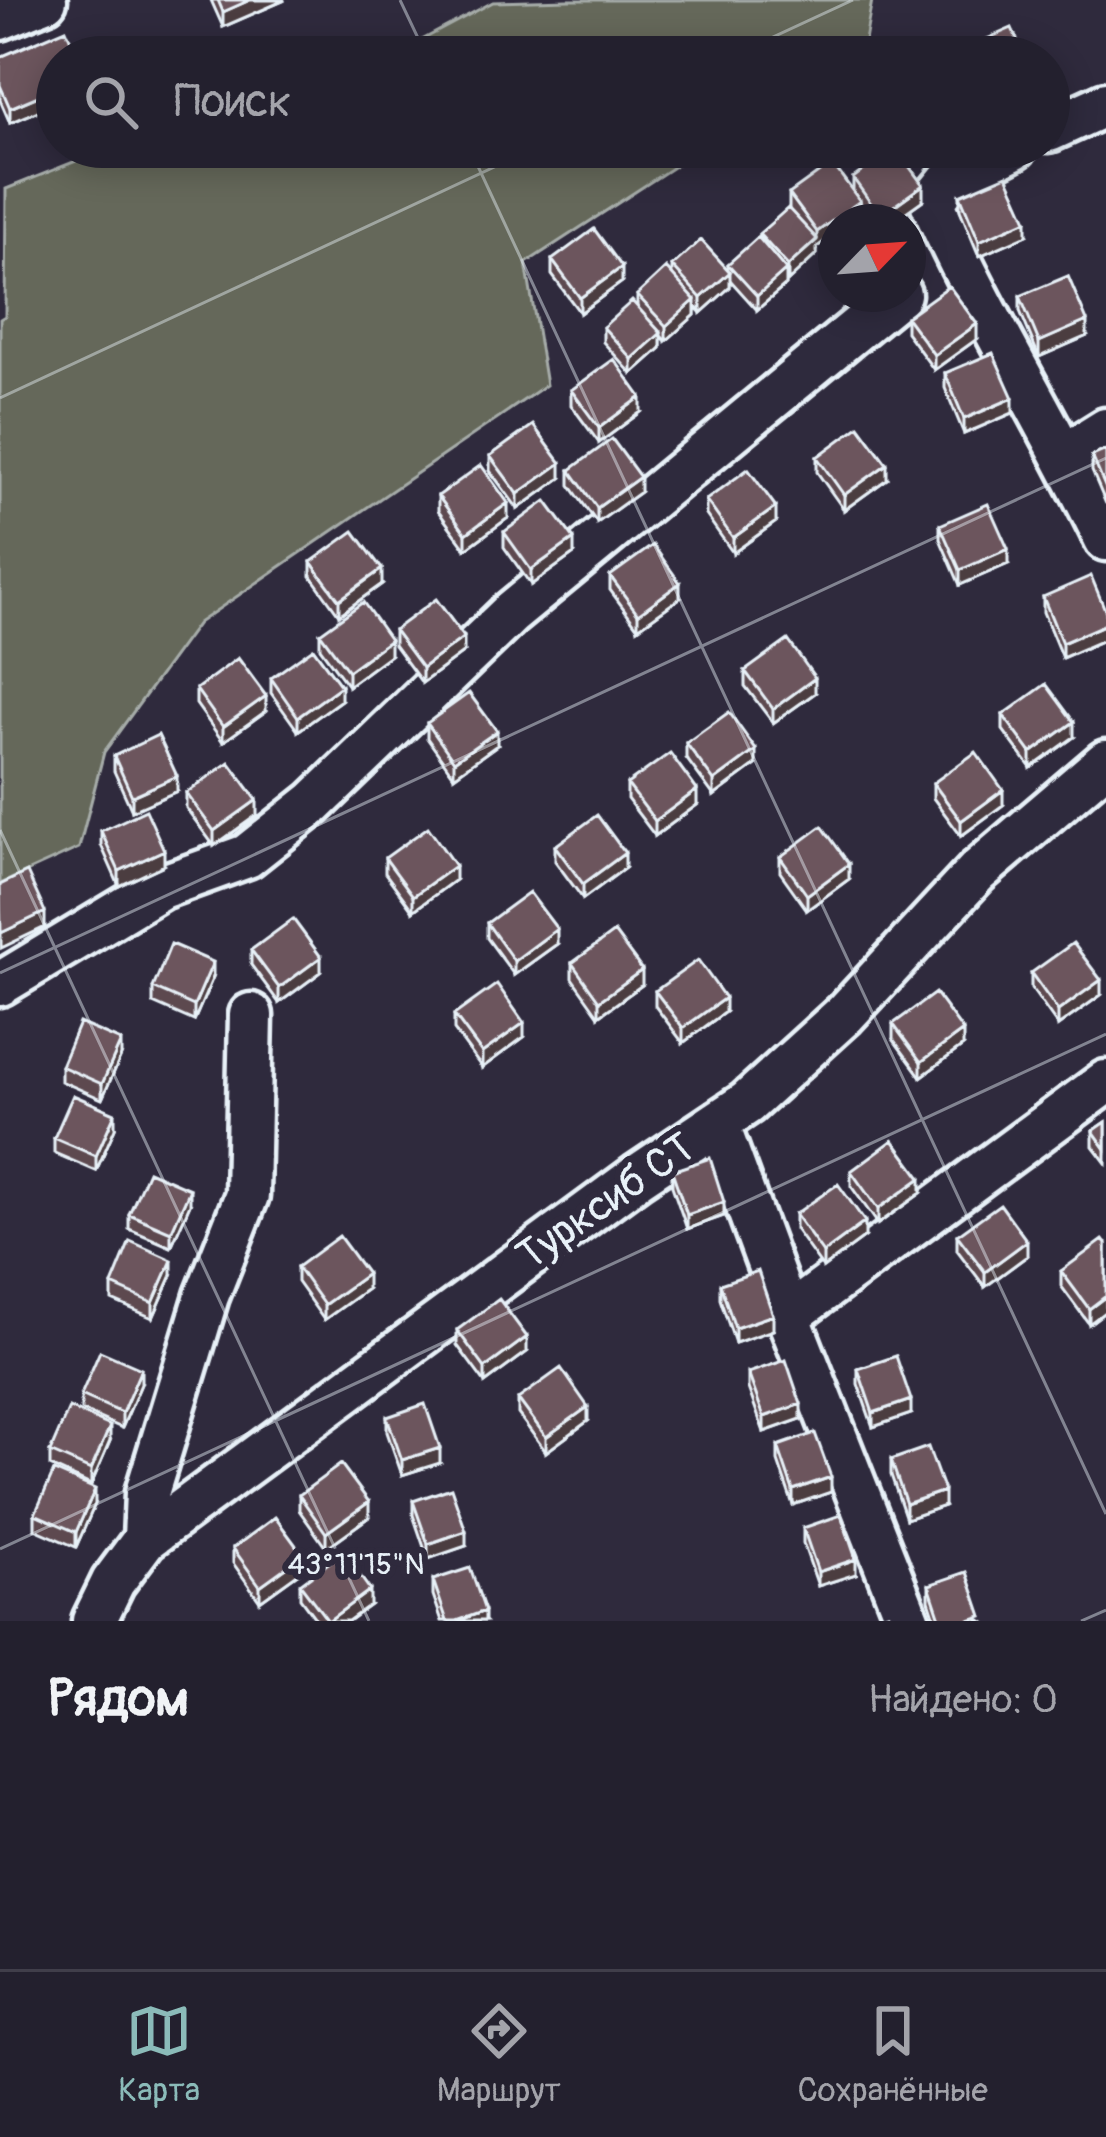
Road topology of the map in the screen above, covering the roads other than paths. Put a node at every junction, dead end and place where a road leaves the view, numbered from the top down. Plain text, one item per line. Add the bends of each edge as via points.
1 (44, 0) edge
2 (0, 18) edge
3 (1106, 104) edge
4 (1070, 120) edge
5 (974, 168) edge
6 (953, 249) junction
7 (926, 271) edge
8 (877, 312) edge
9 (1106, 430) edge
10 (1066, 455) junction
11 (1106, 538) edge
12 (1106, 762) edge
13 (0, 984) edge
14 (251, 1015) dead end
15 (1106, 1082) edge
16 (717, 1123) junction
17 (788, 1316) junction
18 (145, 1539) junction
19 (94, 1621) edge
20 (908, 1621) edge

1 - 2 street
3 - 4 street
5 - 6 street via 932,202
6 - 7 street
6 - 10 street
8 - 13 street via 511,613 247,856 161,887
9 - 10 street
10 - 11 street
12 - 16 street, Турксиб СТ via 977,872 845,1014
14 - 18 street via 247,1195 147,1493
15 - 17 street
16 - 17 street
16 - 18 street, Турксиб СТ
17 - 20 street
18 - 19 street, Турксиб СТ

